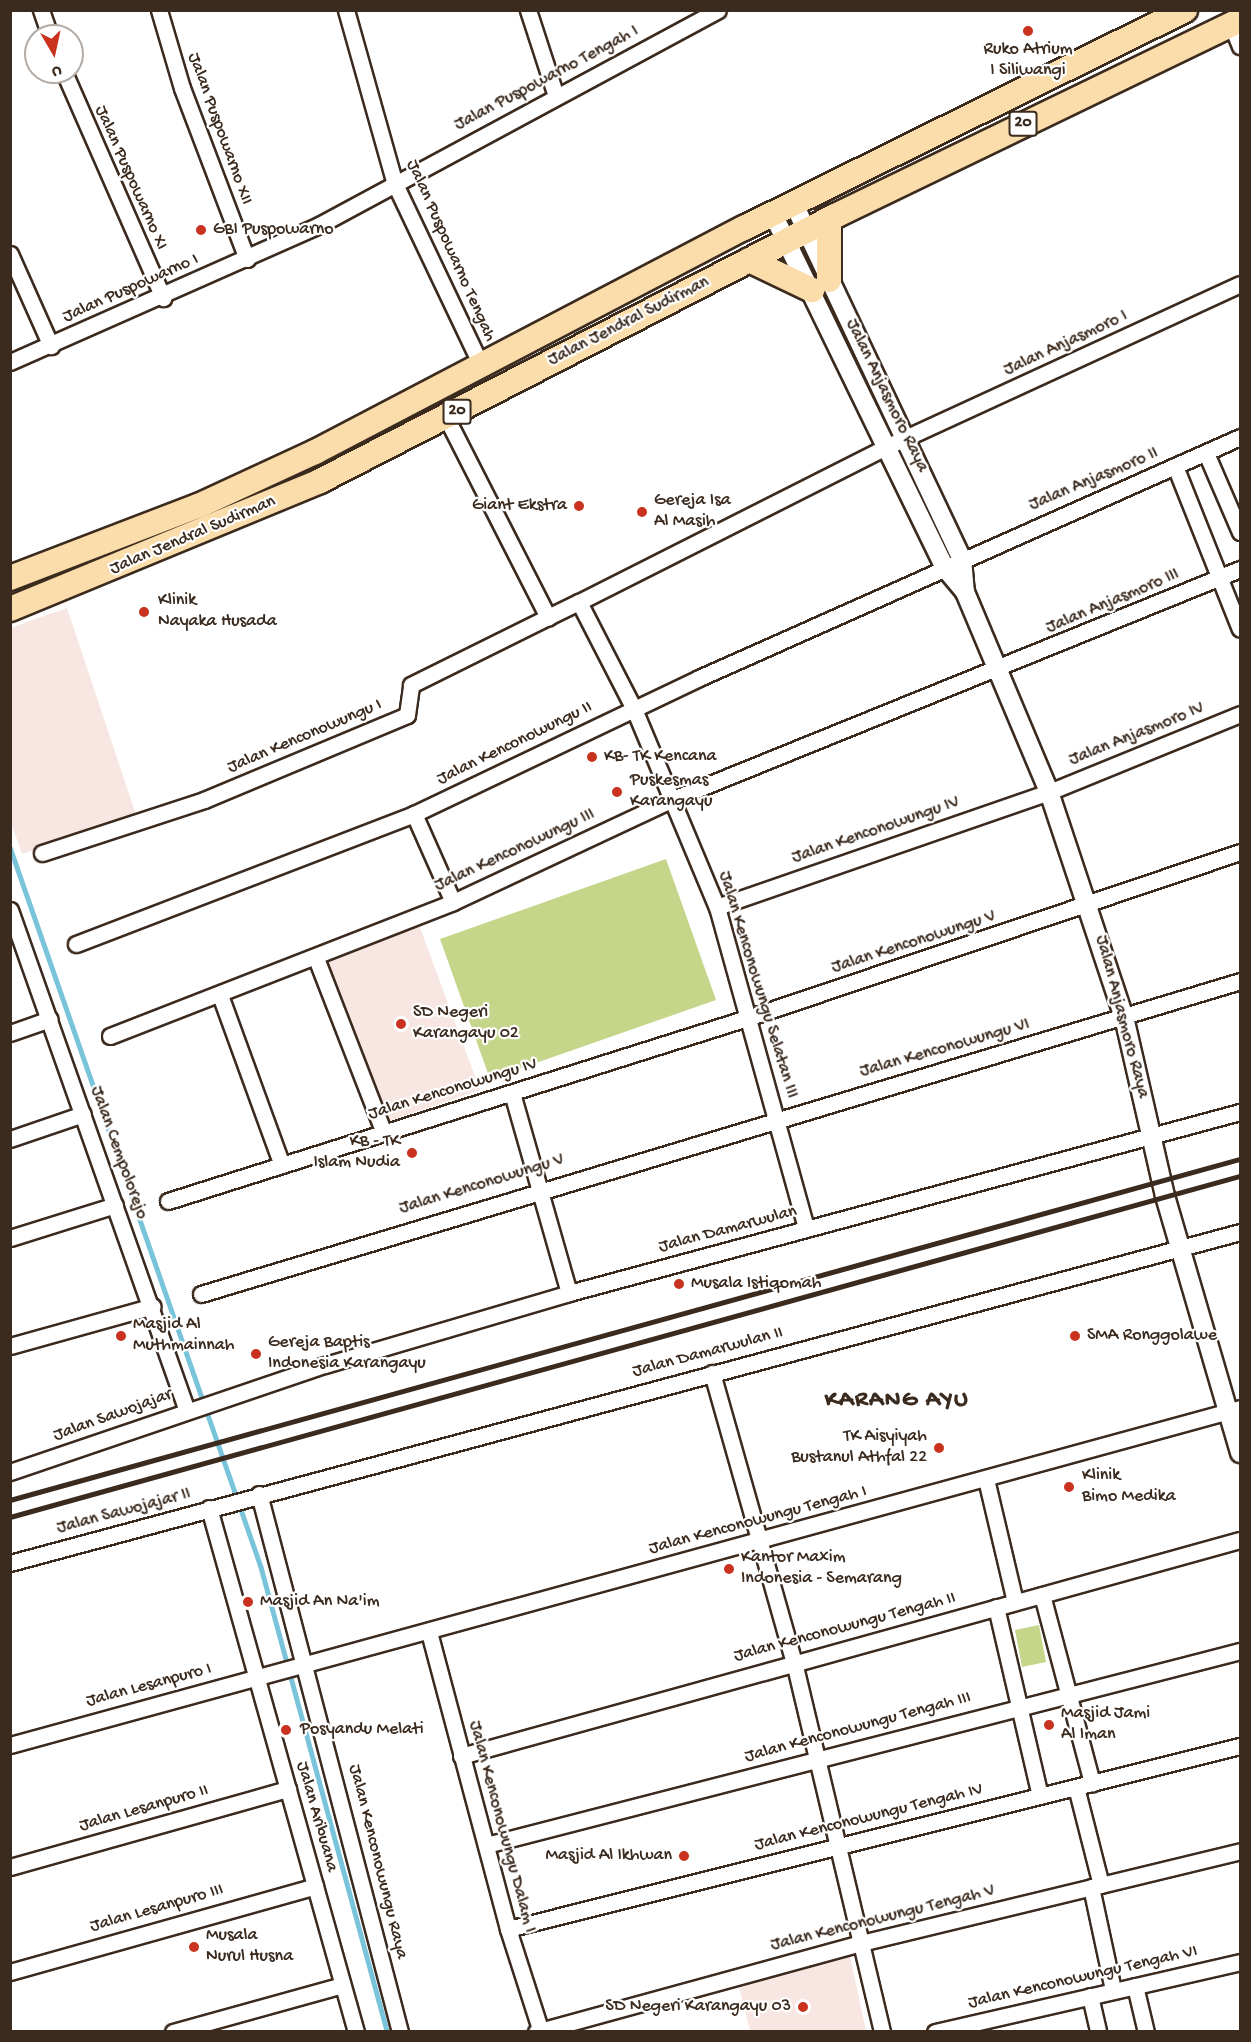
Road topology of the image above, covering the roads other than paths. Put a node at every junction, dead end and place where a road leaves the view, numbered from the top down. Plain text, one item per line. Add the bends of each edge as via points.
1 (159, 10) edge
2 (346, 10) edge
3 (528, 10) edge
4 (718, 10) edge
5 (1185, 10) edge
6 (1237, 30) edge
7 (69, 84) edge
8 (556, 96) junction
9 (395, 184) junction
10 (783, 209) junction
11 (829, 219) junction
12 (796, 236) junction
13 (10, 254) edge
14 (247, 259) junction
15 (749, 260) junction
16 (1240, 284) edge
17 (820, 285) junction
18 (164, 298) junction
19 (51, 346) junction
20 (10, 362) edge
21 (482, 367) junction
22 (446, 417) junction
23 (1240, 437) edge
24 (907, 438) junction
25 (888, 446) junction
26 (1206, 453) junction
27 (1175, 466) junction
28 (1240, 531) edge
29 (962, 559) junction
30 (945, 568) junction
31 (1240, 569) edge
32 (10, 578) edge
33 (1221, 578) junction
34 (965, 592) junction
35 (579, 602) junction
36 (10, 609) edge
37 (548, 617) junction
38 (1240, 629) edge
39 (1000, 670) junction
40 (634, 708) junction
41 (1240, 714) edge
42 (1049, 792) junction
43 (673, 800) junction
44 (414, 814) junction
45 (1240, 852) edge
46 (42, 853) dead end
47 (453, 902) junction
48 (1090, 905) junction
49 (717, 907) junction
50 (10, 910) edge
51 (13, 925) edge
52 (76, 944) dead end
53 (316, 958) junction
54 (1240, 981) edge
55 (220, 995) junction
56 (750, 1017) junction
57 (1124, 1017) junction
58 (50, 1019) junction
59 (10, 1033) edge
60 (110, 1036) dead end
61 (512, 1093) junction
62 (1240, 1112) edge
63 (83, 1114) junction
64 (777, 1119) junction
65 (383, 1131) junction
66 (1151, 1134) junction
67 (10, 1139) edge
68 (282, 1165) junction
69 (539, 1188) junction
70 (168, 1201) dead end
71 (115, 1204) junction
72 (806, 1229) junction
73 (1240, 1232) edge
74 (10, 1238) edge
75 (1179, 1245) junction
76 (569, 1293) junction
77 (201, 1294) dead end
78 (153, 1306) junction
79 (10, 1346) edge
80 (712, 1373) junction
81 (228, 1396) joint
82 (190, 1409) junction
83 (1234, 1410) edge
84 (1240, 1453) edge
85 (10, 1472) edge
86 (986, 1479) junction
87 (253, 1496) junction
88 (209, 1508) junction
89 (1240, 1540) edge
90 (762, 1541) junction
91 (10, 1563) edge
92 (1042, 1595) junction
93 (1015, 1602) junction
94 (996, 1607) junction
95 (429, 1632) junction
96 (1240, 1651) edge
97 (794, 1662) junction
98 (302, 1667) junction
99 (256, 1677) junction
100 (1067, 1695) junction
101 (1019, 1707) junction
102 (10, 1745) edge
103 (1240, 1746) edge
104 (461, 1756) junction
105 (818, 1759) junction
106 (1092, 1783) junction
107 (1076, 1787) junction
108 (288, 1789) junction
109 (1040, 1796) junction
110 (486, 1845) junction
111 (837, 1847) junction
112 (1240, 1851) edge
113 (10, 1867) edge
114 (315, 1886) junction
115 (1096, 1886) junction
116 (508, 1929) junction
117 (861, 1943) junction
118 (1240, 1962) edge
119 (10, 1972) edge
120 (342, 1985) junction
121 (1135, 1986) junction
122 (1113, 1990) junction
123 (1090, 1996) junction
124 (173, 2031) edge
125 (356, 2031) edge
126 (400, 2031) edge
127 (539, 2031) edge
128 (882, 2031) edge
129 (935, 2031) edge
130 (1098, 2031) edge
131 (1146, 2031) edge

1 - 14 street, Jalan Puspowarno XII via 182,88
2 - 9 street, Jalan Puspowarno Tengah
3 - 8 street
4 - 8 street, Jalan Puspowarno Tengah I
5 - 10 highway, Jalan Jendral Sudirman / 20
6 - 11 highway, Jalan Jendral Sudirman / 20
7 - 18 street, Jalan Puspowarno XI
8 - 9 street, Jalan Puspowarno Tengah I
9 - 14 street, Jalan Puspowarno I
9 - 21 street, Jalan Puspowarno Tengah
10 - 12 street, Jalan Anjasmoro Raya
10 - 21 highway, Jalan Jendral Sudirman / 20
11 - 12 highway, Jalan Jendral Sudirman / 20
11 - 17 highway
12 - 15 highway, Jalan Jendral Sudirman / 20
12 - 17 street, Jalan Anjasmoro Raya
13 - 19 street
14 - 18 street, Jalan Puspowarno I
15 - 17 highway
15 - 22 highway, Jalan Jendral Sudirman / 20
16 - 24 street, Jalan Anjasmoro I
17 - 24 street, Jalan Anjasmoro Raya
17 - 25 street, Jalan Anjasmoro Raya
18 - 19 street, Jalan Puspowarno I
19 - 20 street, Jalan Puspowarno I
21 - 32 highway, Jalan Jendral Sudirman / 20 via 198,506
22 - 36 highway, Jalan Jendral Sudirman / 20 via 195,537
22 - 37 street
23 - 26 street, Jalan Anjasmoro II
24 - 25 street, Jalan Anjasmoro I
24 - 29 street, Jalan Anjasmoro Raya
25 - 30 street, Jalan Anjasmoro Raya
25 - 35 street
26 - 27 street, Jalan Anjasmoro II
26 - 28 street
27 - 29 street, Jalan Anjasmoro II
27 - 33 street
29 - 30 street, Jalan Kenconowungu II
29 - 34 street, Jalan Anjasmoro Raya
30 - 34 street, Jalan Anjasmoro Raya
30 - 40 street, Jalan Kenconowungu II
31 - 33 street, Jalan Anjasmoro III
33 - 38 street
33 - 39 street, Jalan Anjasmoro III
34 - 39 street, Jalan Anjasmoro Raya
35 - 37 street
35 - 40 street, Jalan Kenconowungu Selatan III
37 - 46 street, Jalan Kenconowungu I via 411,685 407,715 204,800
39 - 42 street, Jalan Anjasmoro Raya
39 - 43 street, Jalan Kenconowungu III
40 - 43 street, Jalan Kenconowungu Selatan III
40 - 44 street, Jalan Kenconowungu II
41 - 42 street, Jalan Anjasmoro IV
42 - 48 street, Jalan Anjasmoro Raya
42 - 49 street, Jalan Kenconowungu IV
43 - 47 street, Jalan Kenconowungu III
43 - 49 street, Jalan Kenconowungu Selatan III
44 - 47 street
44 - 52 street, Jalan Kenconowungu II
45 - 48 street, Jalan Kenconowungu V
47 - 53 street, Jalan Kenconowungu III
48 - 56 street, Jalan Kenconowungu V
48 - 57 street, Jalan Anjasmoro Raya
49 - 56 street, Jalan Kenconowungu Selatan III
50 - 51 street, Jalan Cempolorejo
51 - 58 street, Jalan Cempolorejo
53 - 55 street, Jalan Kenconowungu III
53 - 65 street
54 - 57 street, Jalan Kenconowungu VI
55 - 60 street, Jalan Kenconowungu III
55 - 68 street
56 - 61 street, Jalan Kenconowungu IV
56 - 64 street, Jalan Kenconowungu Selatan III
57 - 64 street, Jalan Kenconowungu VI
57 - 66 street, Jalan Anjasmoro Raya
58 - 59 street
58 - 63 street, Jalan Cempolorejo
61 - 65 street, Jalan Kenconowungu IV
61 - 69 street
62 - 66 street, Jalan Damarwulan
63 - 67 street
63 - 71 street, Jalan Cempolorejo
64 - 69 street, Jalan Kenconowungu V
64 - 72 street, Jalan Kenconowungu Selatan III
65 - 68 street, Jalan Kenconowungu IV
66 - 72 street, Jalan Damarwulan
66 - 75 street, Jalan Anjasmoro Raya
68 - 70 street, Jalan Kenconowungu IV
69 - 76 street
69 - 77 street, Jalan Kenconowungu V
71 - 74 street
71 - 78 street, Jalan Cempolorejo
72 - 76 street, Jalan Damarwulan
73 - 75 street, Jalan Damarwulan II
75 - 80 street, Jalan Damarwulan II
75 - 83 street, Jalan Anjasmoro Raya
76 - 81 street, Jalan Damarwulan
78 - 79 street
78 - 82 street, Jalan Cempolorejo
80 - 87 street, Jalan Damarwulan II
80 - 90 street
81 - 82 street, Jalan Sawojajar
82 - 85 street, Jalan Sawojajar
83 - 84 street, Jalan Anjasmoro Raya
83 - 86 street, Jalan Kenconowungu Tengah I
86 - 90 street, Jalan Kenconowungu Tengah I
86 - 93 street
87 - 88 street, Jalan Sawojajar II
87 - 98 street, Jalan Kenconowungu Raya
88 - 91 street, Jalan Sawojajar II
88 - 99 street, Jalan Aribuana
89 - 92 street, Jalan Kenconowungu Tengah II
90 - 95 street, Jalan Kenconowungu Tengah I
90 - 97 street
92 - 93 street, Jalan Kenconowungu Tengah II
92 - 100 street
93 - 94 street, Jalan Kenconowungu Tengah II
94 - 97 street, Jalan Kenconowungu Tengah II
94 - 101 street
95 - 98 street, Jalan Kenconowungu Tengah I
95 - 104 street, Jalan Kenconowungu Dalam I
96 - 100 street, Jalan Kenconowungu Tengah III
97 - 104 street, Jalan Kenconowungu Tengah II
97 - 105 street
98 - 99 street, Jalan Lesanpuro I
98 - 126 street, Jalan Kenconowungu Raya
99 - 102 street, Jalan Lesanpuro I
99 - 108 street, Jalan Aribuana
100 - 101 street, Jalan Kenconowungu Tengah III
100 - 106 street
101 - 105 street, Jalan Kenconowungu Tengah III
101 - 109 street
103 - 106 street, Jalan Kenconowungu Tengah IV
104 - 110 street, Jalan Kenconowungu Dalam I
105 - 110 street, Jalan Kenconowungu Tengah III
105 - 111 street
106 - 107 street, Jalan Kenconowungu Tengah IV
107 - 109 street, Jalan Kenconowungu Tengah IV
107 - 115 street
108 - 113 street, Jalan Lesanpuro II
108 - 114 street, Jalan Aribuana
109 - 111 street, Jalan Kenconowungu Tengah IV
110 - 116 street, Jalan Kenconowungu Dalam I
111 - 116 street, Jalan Kenconowungu Tengah IV
111 - 117 street
112 - 115 street, Jalan Kenconowungu Tengah V
114 - 119 street, Jalan Lesanpuro III
114 - 120 street, Jalan Aribuana
115 - 117 street, Jalan Kenconowungu Tengah V
115 - 122 street
116 - 127 street, Jalan Kenconowungu Dalam I
117 - 127 street, Jalan Kenconowungu Tengah V
117 - 128 street
118 - 121 street, Jalan Kenconowungu Tengah VI
120 - 124 street
120 - 125 street, Jalan Aribuana
121 - 122 street, Jalan Kenconowungu Tengah VI
121 - 131 street
122 - 123 street, Jalan Kenconowungu Tengah VI
123 - 129 street, Jalan Kenconowungu Tengah VI
123 - 130 street

